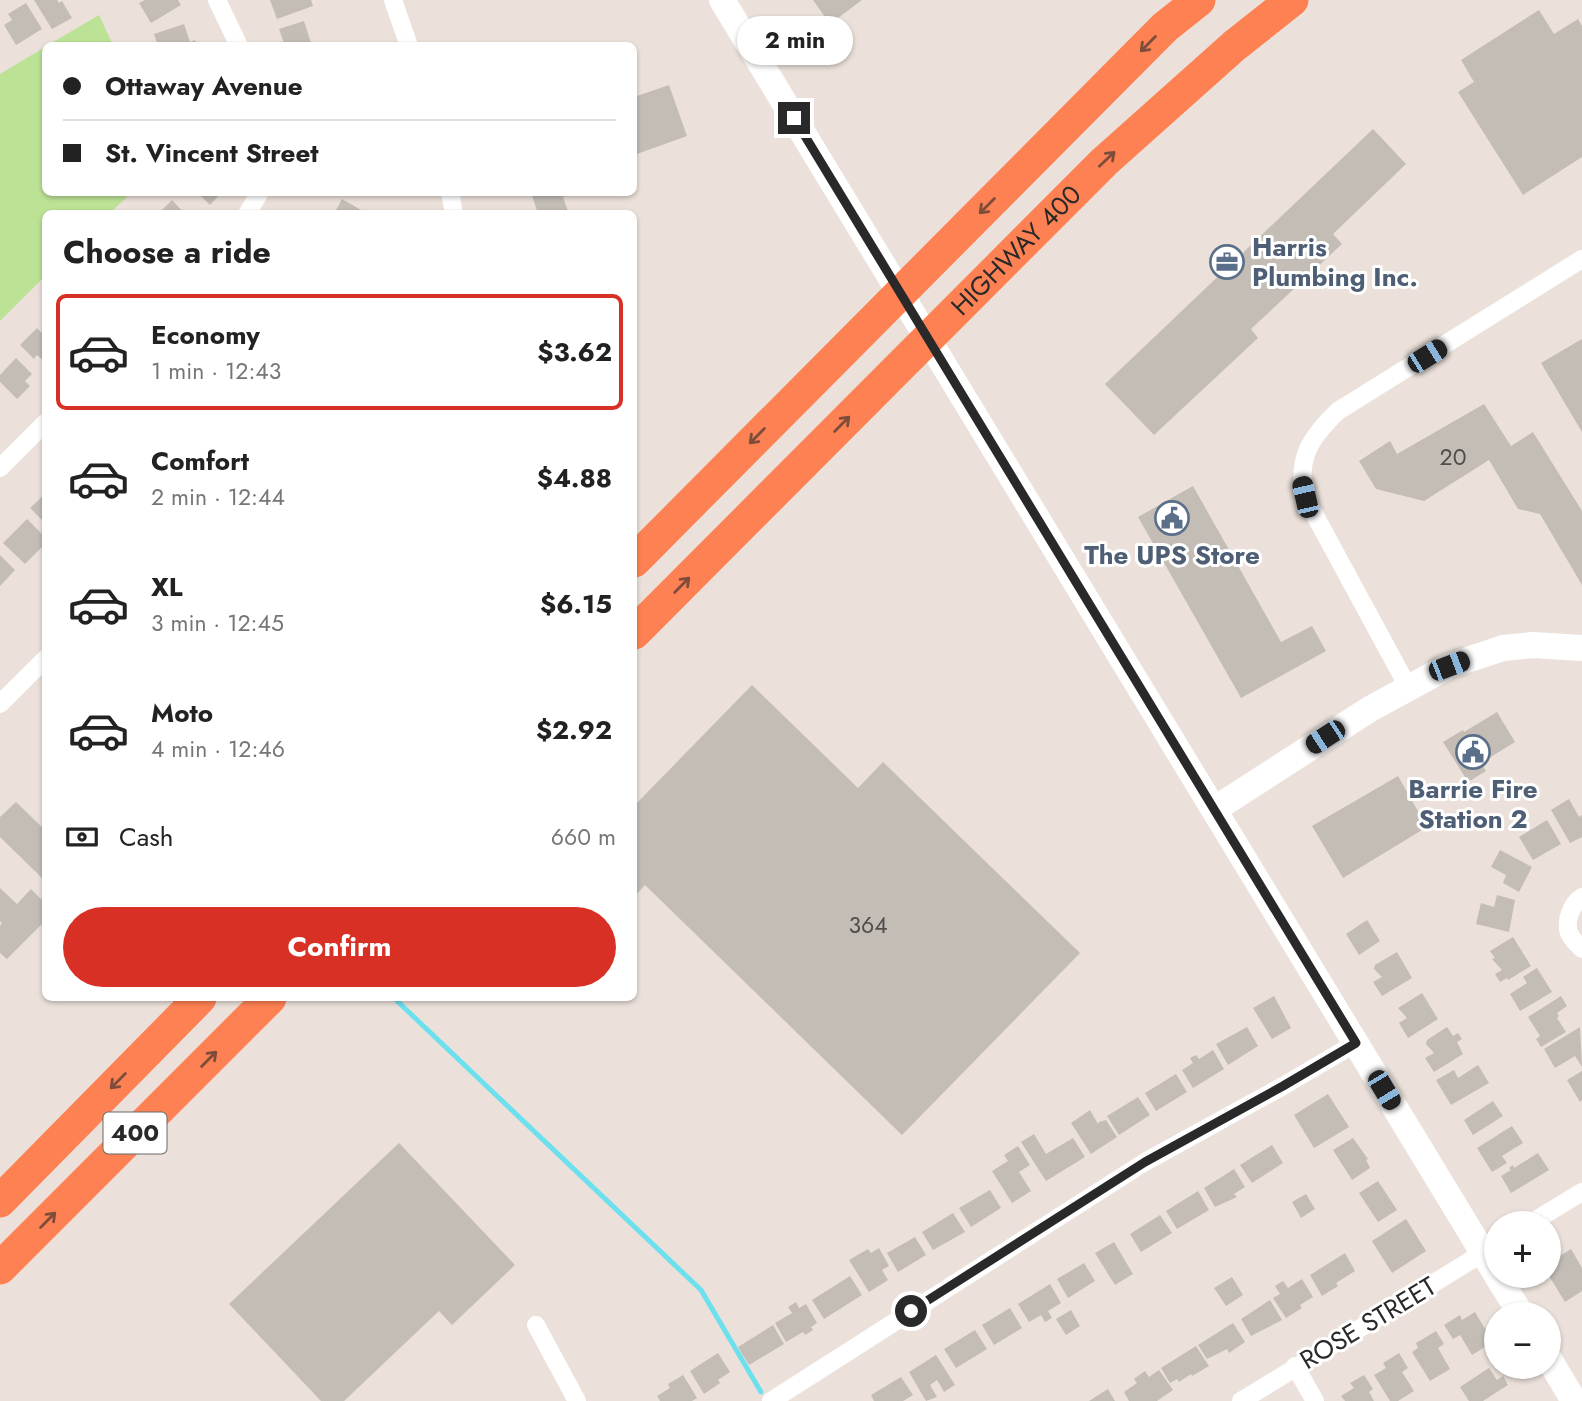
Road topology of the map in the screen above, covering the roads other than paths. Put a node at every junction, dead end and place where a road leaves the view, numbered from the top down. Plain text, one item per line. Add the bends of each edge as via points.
1 (217, 0) edge
2 (393, 0) edge
3 (722, 0) edge
4 (1199, 0) edge
5 (1292, 0) edge
6 (237, 42) edge
7 (408, 42) edge
8 (1582, 259) edge
9 (42, 426) edge
10 (0, 468) edge
11 (637, 558) edge
12 (637, 630) edge
13 (1582, 648) edge
14 (42, 662) edge
15 (1408, 687) junction
16 (0, 704) edge
17 (1215, 809) junction
18 (1582, 897) edge
19 (1582, 949) edge
20 (197, 1001) edge
21 (267, 1001) edge
22 (1356, 1043) junction
23 (1582, 1192) edge
24 (0, 1201) edge
25 (1551, 1211) edge
26 (1484, 1248) edge
27 (1484, 1267) edge
28 (0, 1268) edge
29 (536, 1325) dead end
30 (1295, 1366) junction
31 (1561, 1379) edge
32 (577, 1401) edge
33 (771, 1401) edge
34 (1241, 1401) edge
35 (1315, 1401) edge
36 (1574, 1401) edge

1 - 6 street
2 - 7 street
3 - 17 main road
4 -> 11 highway, HIGHWAY 400 via 1165,27
12 -> 5 highway, HIGHWAY 400 via 1104,162
8 - 15 street via 1338,411 1303,460 1305,497
9 - 10 street
13 - 15 main road via 1503,648 1449,666
14 - 16 street
15 - 17 main road
17 - 22 main road
18 - 19 street via 1572,908 1568,924 1569,933
20 -> 24 highway, 400
28 -> 21 highway, 400
22 - 26 main road
22 - 33 street via 1145,1162
23 - 25 street
27 - 30 street, ROSE STREET
29 - 32 street
30 - 34 street, ROSE STREET
30 - 35 street
31 - 36 main road

